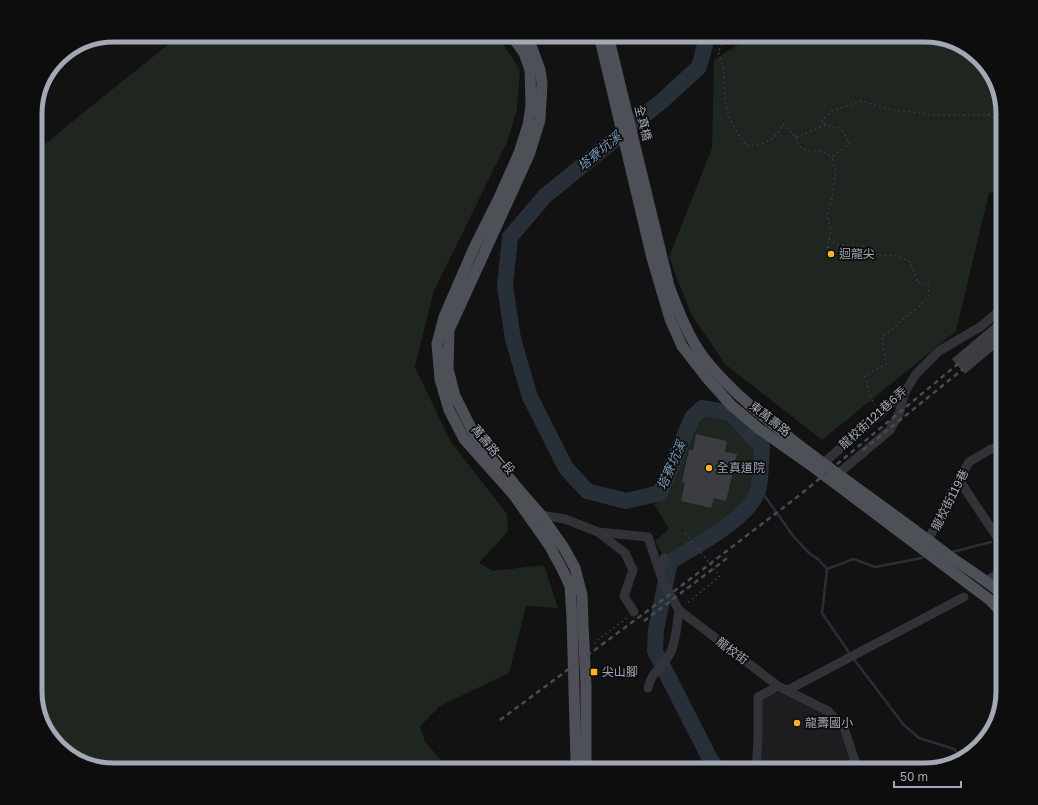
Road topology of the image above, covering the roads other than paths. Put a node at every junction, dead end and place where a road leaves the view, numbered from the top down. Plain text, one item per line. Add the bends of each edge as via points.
1 (516, 42) edge
2 (528, 42) edge
3 (601, 42) edge
4 (610, 42) edge
5 (634, 162) junction
6 (996, 314) edge
7 (905, 392) junction
8 (766, 419) junction
9 (758, 428) junction
10 (748, 437) dead end
11 (996, 448) edge
12 (820, 466) junction
13 (834, 477) junction
14 (959, 480) junction
15 (536, 518) junction
16 (598, 532) junction
17 (996, 536) edge
18 (929, 540) junction
19 (923, 550) junction
20 (664, 558) dead end
21 (659, 570) junction
22 (996, 575) edge
23 (991, 578) dead end
24 (996, 590) edge
25 (964, 597) dead end
26 (996, 606) edge
27 (679, 610) junction
28 (634, 612) road end
29 (778, 686) junction
30 (648, 688) dead end
31 (788, 690) junction
32 (575, 763) edge
33 (586, 763) edge
34 (756, 763) edge
35 (856, 763) edge

1 - 15 main road, 萬壽路一段 via 524,53 530,70 531,106 528,125 500,198 474,248 444,317 438,344 440,379 444,395 464,439
2 - 15 main road, 萬壽路一段 via 540,70 542,83 540,120 529,156 449,330 448,369 455,396 473,432
3 - 5 main road, 全真橋 via 616,112
4 - 5 main road, 全真橋
5 - 8 main road, 東萬壽路 via 669,286 680,315 706,359
5 - 9 main road, 東萬壽路 via 652,258 670,319 682,346 706,378
6 - 7 street, 龍校街121巷6弄 via 980,327 940,351 916,374
7 - 12 street, 龍校街121巷6弄
7 - 13 street via 900,414 890,430
8 - 9 main road
8 - 12 main road, 東萬壽路
9 - 10 street
9 - 12 main road, 東萬壽路
11 - 14 street, 龍校街119巷 via 969,462
12 - 13 main road, 東萬壽路
13 - 18 main road, 東萬壽路
13 - 19 main road, 東萬壽路
14 - 17 street
14 - 18 street, 龍校街119巷
15 - 16 street, 龍校街 via 565,519
15 - 32 main road, 萬壽路一段 via 570,586
15 - 33 main road, 萬壽路一段 via 564,548 575,568 582,595
16 - 21 street, 龍校街 via 648,537
16 - 28 street via 625,553 633,570 624,596
18 - 19 street, 龍校街119巷
18 - 24 main road, 東萬壽路
19 - 26 main road, 東萬壽路
20 - 21 street
21 - 27 street, 龍校街
22 - 23 street
25 - 31 street
27 - 29 street, 龍校街
27 - 30 street via 672,649 652,676
29 - 31 street, 龍校街
29 - 34 street via 758,697
31 - 35 street, 龍校街 via 828,711 844,728

